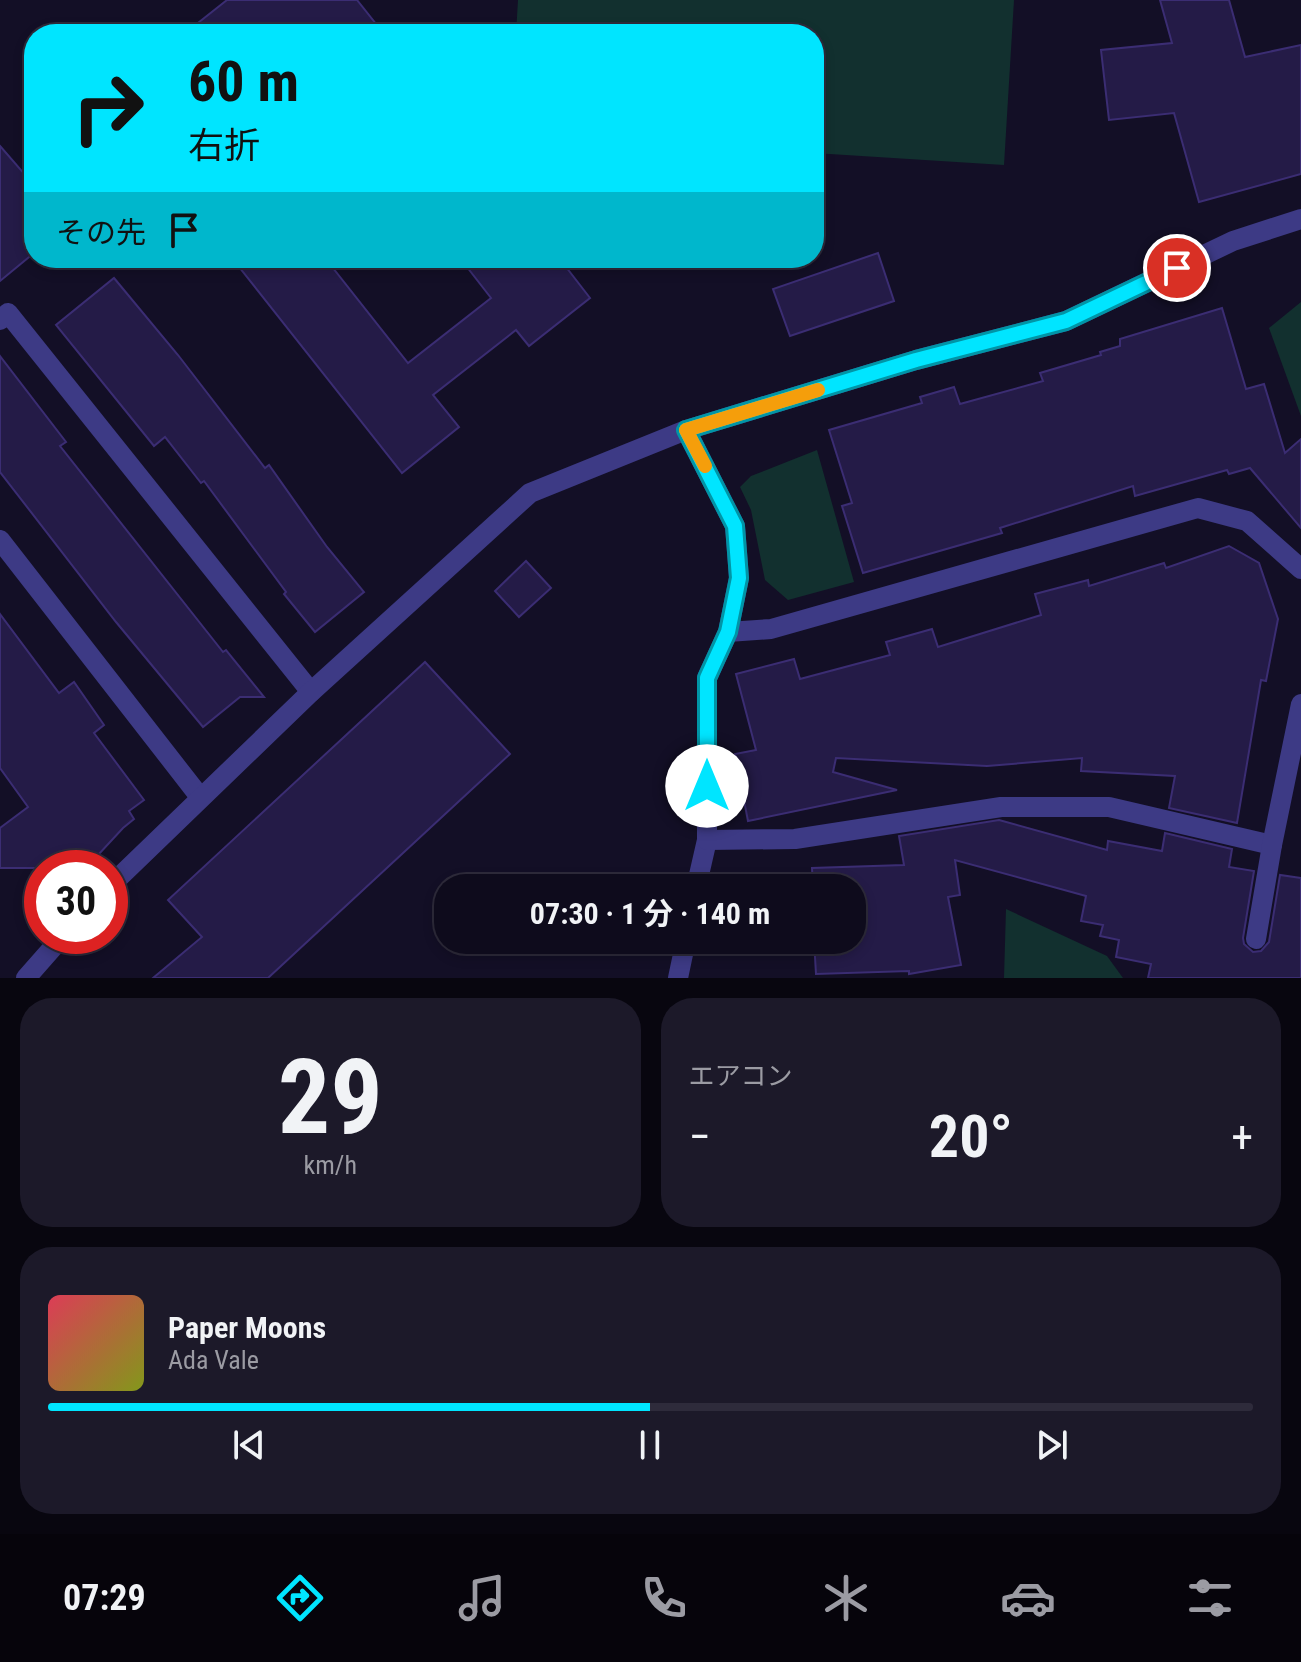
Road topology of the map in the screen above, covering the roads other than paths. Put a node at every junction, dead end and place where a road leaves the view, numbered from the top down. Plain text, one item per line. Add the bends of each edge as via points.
1 (1301, 219) edge
2 (0, 320) edge
3 (686, 430) junction
4 (0, 540) edge
5 (1301, 569) edge
6 (728, 632) junction
7 (311, 692) junction
8 (1301, 704) edge
9 (200, 797) junction
10 (707, 840) junction
11 (1272, 845) junction
12 (128, 868) edge
13 (699, 874) edge
14 (1256, 939) dead end
15 (47, 954) edge
16 (683, 954) edge
17 (26, 978) edge
18 (678, 978) edge

1 - 3 street via 1233,241 1066,321
2 - 7 street via 8,313
3 - 6 street via 735,526 739,578
3 - 7 street via 530,493
4 - 9 street
5 - 6 street via 1247,521 1198,508 771,629
6 - 10 street via 707,678
7 - 9 street
8 - 11 street
9 - 12 street
10 - 11 street via 795,839 1001,807 1109,807
10 - 13 street
11 - 14 street
15 - 17 street
16 - 18 street

